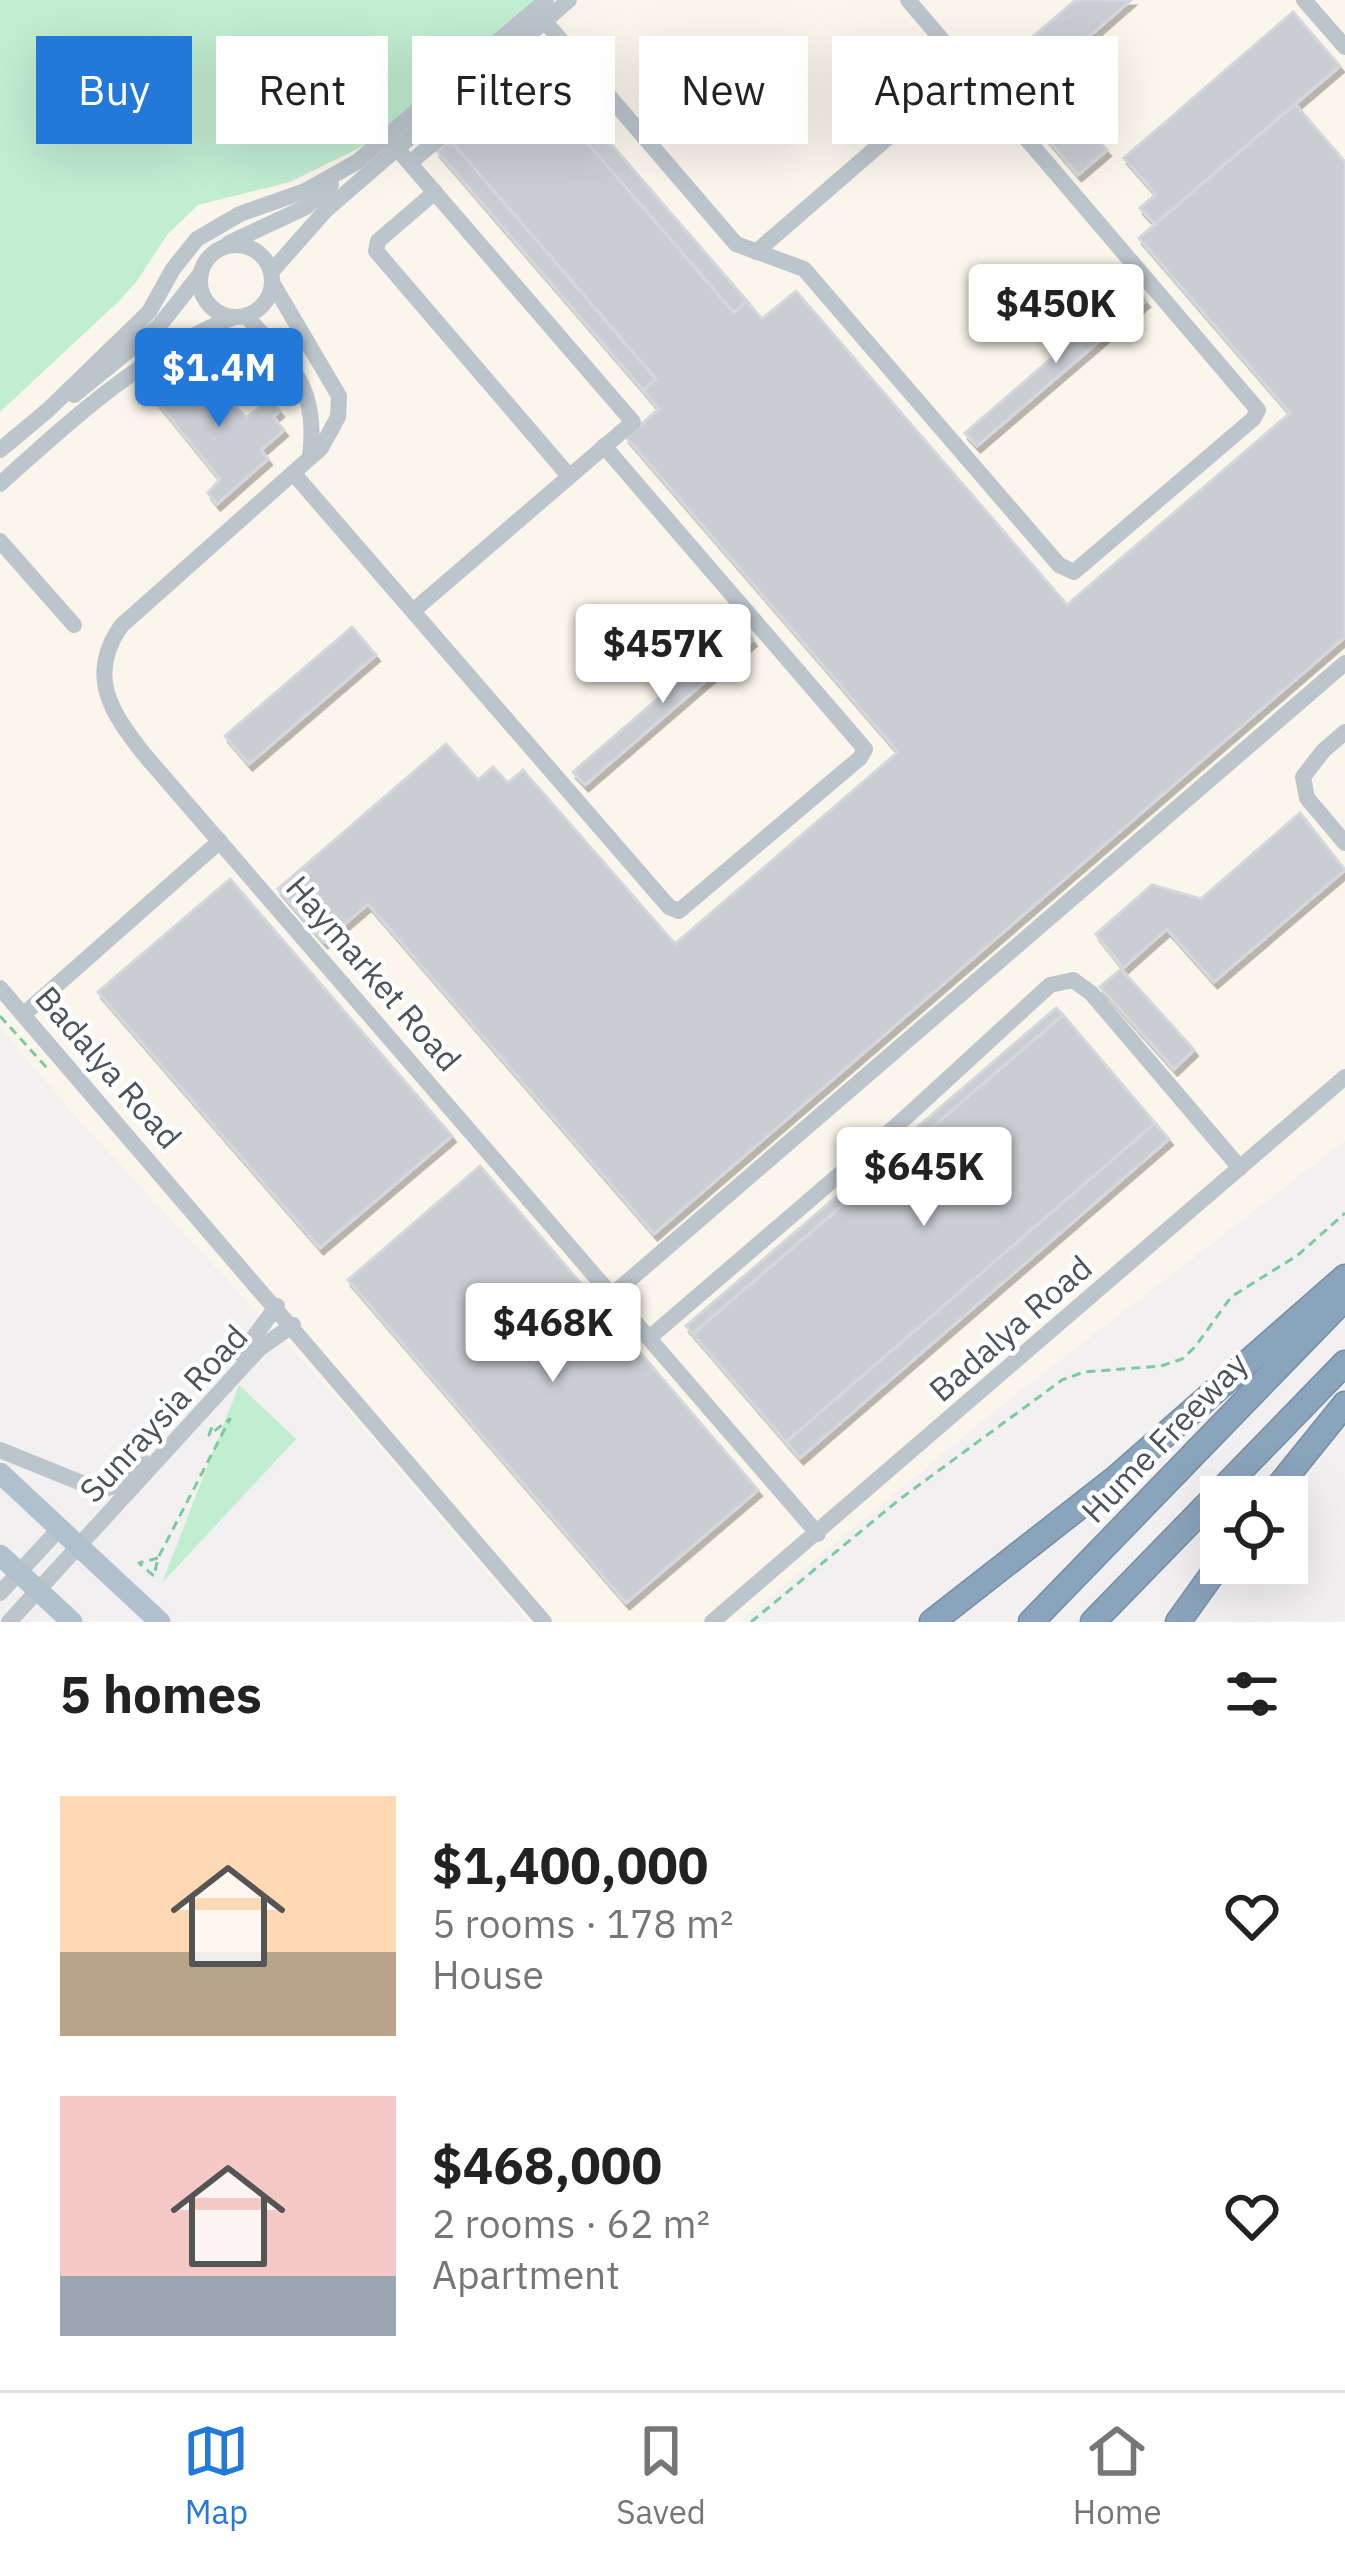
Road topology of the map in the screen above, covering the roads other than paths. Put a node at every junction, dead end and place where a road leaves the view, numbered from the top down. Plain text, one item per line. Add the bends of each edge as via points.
1 (569, 0) edge
2 (908, 0) edge
3 (1304, 0) edge
4 (542, 10) edge
5 (939, 36) edge
6 (1345, 47) edge
7 (615, 104) edge
8 (392, 142) junction
9 (432, 144) edge
10 (880, 144) edge
11 (1031, 144) edge
12 (357, 162) junction
13 (410, 163) junction
14 (435, 192) junction
15 (223, 246) junction
16 (756, 251) junction
17 (200, 273) junction
18 (272, 277) junction
19 (240, 316) junction
20 (48, 410) junction
21 (604, 446) junction
22 (0, 450) edge
23 (310, 456) junction
24 (294, 474) junction
25 (568, 476) junction
26 (0, 484) edge
27 (0, 541) edge
28 (412, 611) junction
29 (74, 626) dead end
30 (1345, 663) edge
31 (1345, 731) edge
32 (220, 841) junction
33 (1345, 843) edge
34 (1, 988) edge
35 (24, 1014) junction
36 (1345, 1077) edge
37 (1240, 1168) junction
38 (1345, 1277) edge
39 (612, 1295) junction
40 (1345, 1298) edge
41 (277, 1306) junction
42 (293, 1325) junction
43 (649, 1338) junction
44 (1345, 1363) edge
45 (1345, 1404) edge
46 (0, 1450) edge
47 (0, 1473) edge
48 (1287, 1476) edge
49 (60, 1528) junction
50 (818, 1534) junction
51 (80, 1546) junction
52 (0, 1555) edge
53 (19, 1572) junction
54 (1205, 1584) edge
55 (39, 1590) junction
56 (0, 1593) edge
57 (10, 1622) edge
58 (72, 1622) edge
59 (160, 1622) edge
60 (544, 1622) edge
61 (712, 1622) edge
62 (932, 1622) edge
63 (1031, 1622) edge
64 (1094, 1622) edge
65 (1178, 1622) edge

1 - 4 street
2 - 5 street
3 - 6 street
4 - 8 street
7 - 16 street via 736,244
8 - 12 street
8 - 13 street
8 - 18 street
9 - 13 street
10 - 16 street
11 - 16 street via 1257,407 1253,419 1080,568 1068,572 804,269
12 - 15 street via 306,207
12 - 20 street via 197,239 149,312
13 - 14 street
14 - 21 street via 633,422
14 - 25 street via 376,251
15 - 17 street
15 - 18 street via 258,251
17 - 19 street via 204,297 222,314
17 - 20 street via 158,326
18 - 19 street via 265,304
18 - 23 street, Haymarket Road via 339,396 329,439
19 - 23 street via 306,389
19 - 26 street via 174,345 100,395
20 - 22 street
21 - 25 street
21 - 28 street via 864,745 860,758 806,805 686,908 672,909
23 - 24 street, Haymarket Road
24 - 28 street
24 - 32 street, Haymarket Road via 121,626 104,662 105,687 128,734
25 - 28 street
27 - 29 street
30 - 39 street
31 - 33 street via 1303,777 1307,797
32 - 35 street
32 - 39 street, Haymarket Road
34 - 35 street, Badalya Road
35 - 41 street, Badalya Road
36 - 37 street, Badalya Road
37 - 43 street via 1091,993 1073,980 1050,985
37 - 50 street, Badalya Road
38 - 62 highway via 1116,1478
39 - 43 street, Haymarket Road
40 - 63 highway, Hume Freeway
41 - 42 street, Badalya Road
41 - 46 street, Sunraysia Road via 120,1485 89,1487
42 - 51 street, Sunraysia Road via 259,1349
42 - 60 street, Badalya Road
43 - 50 street, Haymarket Road
44 - 64 highway
45 - 48 highway
47 - 49 main road
49 - 51 main road
49 - 53 street
50 - 61 street, Badalya Road
51 - 55 street, Sunraysia Road
51 - 59 main road
52 - 53 main road
53 - 55 main road
53 - 56 street
54 - 65 highway
55 - 57 street, Sunraysia Road
55 - 58 main road

